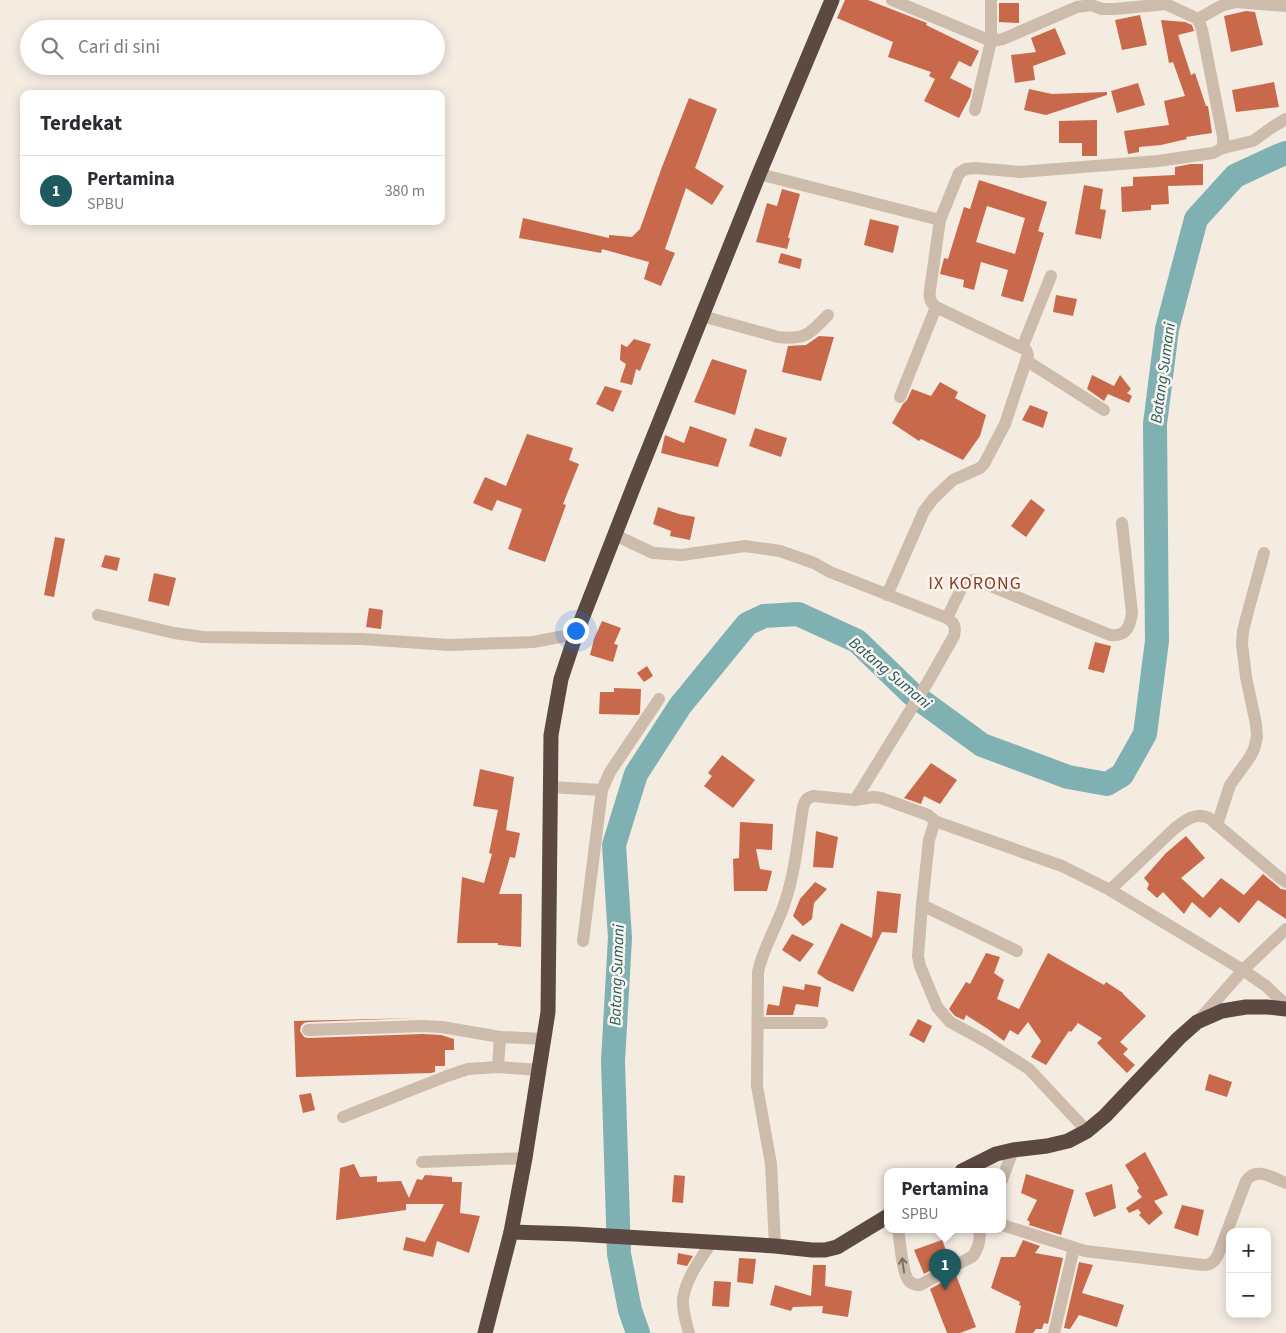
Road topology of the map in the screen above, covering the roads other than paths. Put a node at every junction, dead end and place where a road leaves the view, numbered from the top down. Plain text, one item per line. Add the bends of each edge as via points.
1 (832, 0) edge
2 (892, 0) edge
3 (991, 0) edge
4 (1166, 2) edge
5 (1090, 3) edge
6 (1286, 6) edge
7 (1198, 19) junction
8 (991, 41) junction
9 (975, 110) dead end
10 (1286, 119) edge
11 (1223, 148) junction
12 (759, 174) junction
13 (940, 220) junction
14 (1051, 276) dead end
15 (936, 307) junction
16 (828, 315) dead end
17 (702, 316) junction
18 (1022, 348) junction
19 (1027, 361) junction
20 (900, 397) dead end
21 (1104, 410) dead end
22 (1122, 523) dead end
23 (615, 536) junction
24 (1264, 553) dead end
25 (887, 595) junction
26 (98, 615) dead end
27 (947, 618) junction
28 (576, 634) junction
29 (659, 699) dead end
30 (550, 787) junction
31 (602, 790) junction
32 (855, 800) junction
33 (935, 820) junction
34 (1217, 825) junction
35 (1286, 882) edge
36 (1110, 890) junction
37 (922, 905) junction
38 (1286, 929) edge
39 (583, 941) dead end
40 (1017, 951) dead end
41 (1243, 970) junction
42 (1286, 1004) edge
43 (1286, 1010) edge
44 (1198, 1022) junction
45 (822, 1023) dead end
46 (758, 1024) junction
47 (308, 1030) dead end
48 (500, 1037) junction
49 (544, 1039) junction
50 (498, 1067) junction
51 (539, 1070) junction
52 (343, 1117) dead end
53 (1087, 1131) junction
54 (1013, 1150) junction
55 (525, 1158) junction
56 (422, 1162) dead end
57 (970, 1168) edge
58 (1006, 1169) edge
59 (1286, 1183) edge
60 (884, 1218) edge
61 (1006, 1226) edge
62 (510, 1232) junction
63 (899, 1233) edge
64 (980, 1233) edge
65 (711, 1243) junction
66 (775, 1246) junction
67 (1074, 1248) junction
68 (485, 1333) edge
69 (689, 1333) edge
70 (1054, 1333) edge

1 - 12 highway
2 - 8 street
3 - 8 street
4 - 5 street via 1115,9 1102,9
4 - 7 street
5 - 8 street
6 - 7 street via 1236,2
7 - 11 street
8 - 9 street
10 - 11 street via 1253,141
11 - 13 street via 1213,153 1158,162 1020,172 966,168 959,174
12 - 13 street
12 - 17 highway
13 - 15 street via 929,297
14 - 18 street
15 - 18 street
15 - 20 street
16 - 17 street via 810,333 790,338
17 - 23 highway
18 - 19 street via 1028,355
19 - 21 street
19 - 25 street via 1005,424 984,464 953,480 924,511
22 - 27 street via 1132,613 1131,622 1118,636 976,580 964,583
23 - 25 street via 653,553 663,554 682,555 745,546 780,552
23 - 28 highway
24 - 34 street via 1242,644 1257,738 1250,757 1230,785
25 - 27 street
26 - 28 street via 203,637 362,639 449,645 533,642
27 - 32 street via 954,622 954,636
28 - 30 highway via 560,686 552,735
29 - 31 street via 610,772
30 - 31 street
30 - 49 highway via 548,1012
31 - 39 street
32 - 33 street via 882,798
32 - 46 street via 814,796 805,801 785,902 759,967
33 - 36 street via 1062,866
33 - 37 street via 929,840
34 - 35 street
34 - 36 street via 1202,815 1184,820
36 - 41 street
37 - 40 street
37 - 53 street via 919,962 942,1013 950,1022 1029,1068
38 - 41 street
41 - 42 street
41 - 44 street
43 - 44 highway via 1246,1007 1222,1011
44 - 53 highway via 1178,1038
45 - 46 street
46 - 66 street via 757,1086 772,1164
47 - 48 street via 423,1026
48 - 49 street
48 - 50 street
49 - 51 highway
50 - 51 street
50 - 52 street via 468,1069
51 - 55 highway
53 - 54 highway via 1068,1141
54 - 57 highway via 996,1154
54 - 58 street
55 - 56 street
55 - 62 highway
59 - 67 street via 1261,1174 1250,1176 1218,1255 1209,1265
60 - 66 highway via 831,1248 812,1250
61 - 67 street
62 - 65 highway
62 - 68 highway
64 -> 63 street via 980,1242 973,1256 920,1285 908,1281 904,1274
65 - 66 highway
65 - 69 street via 692,1273 683,1300
67 - 70 street

